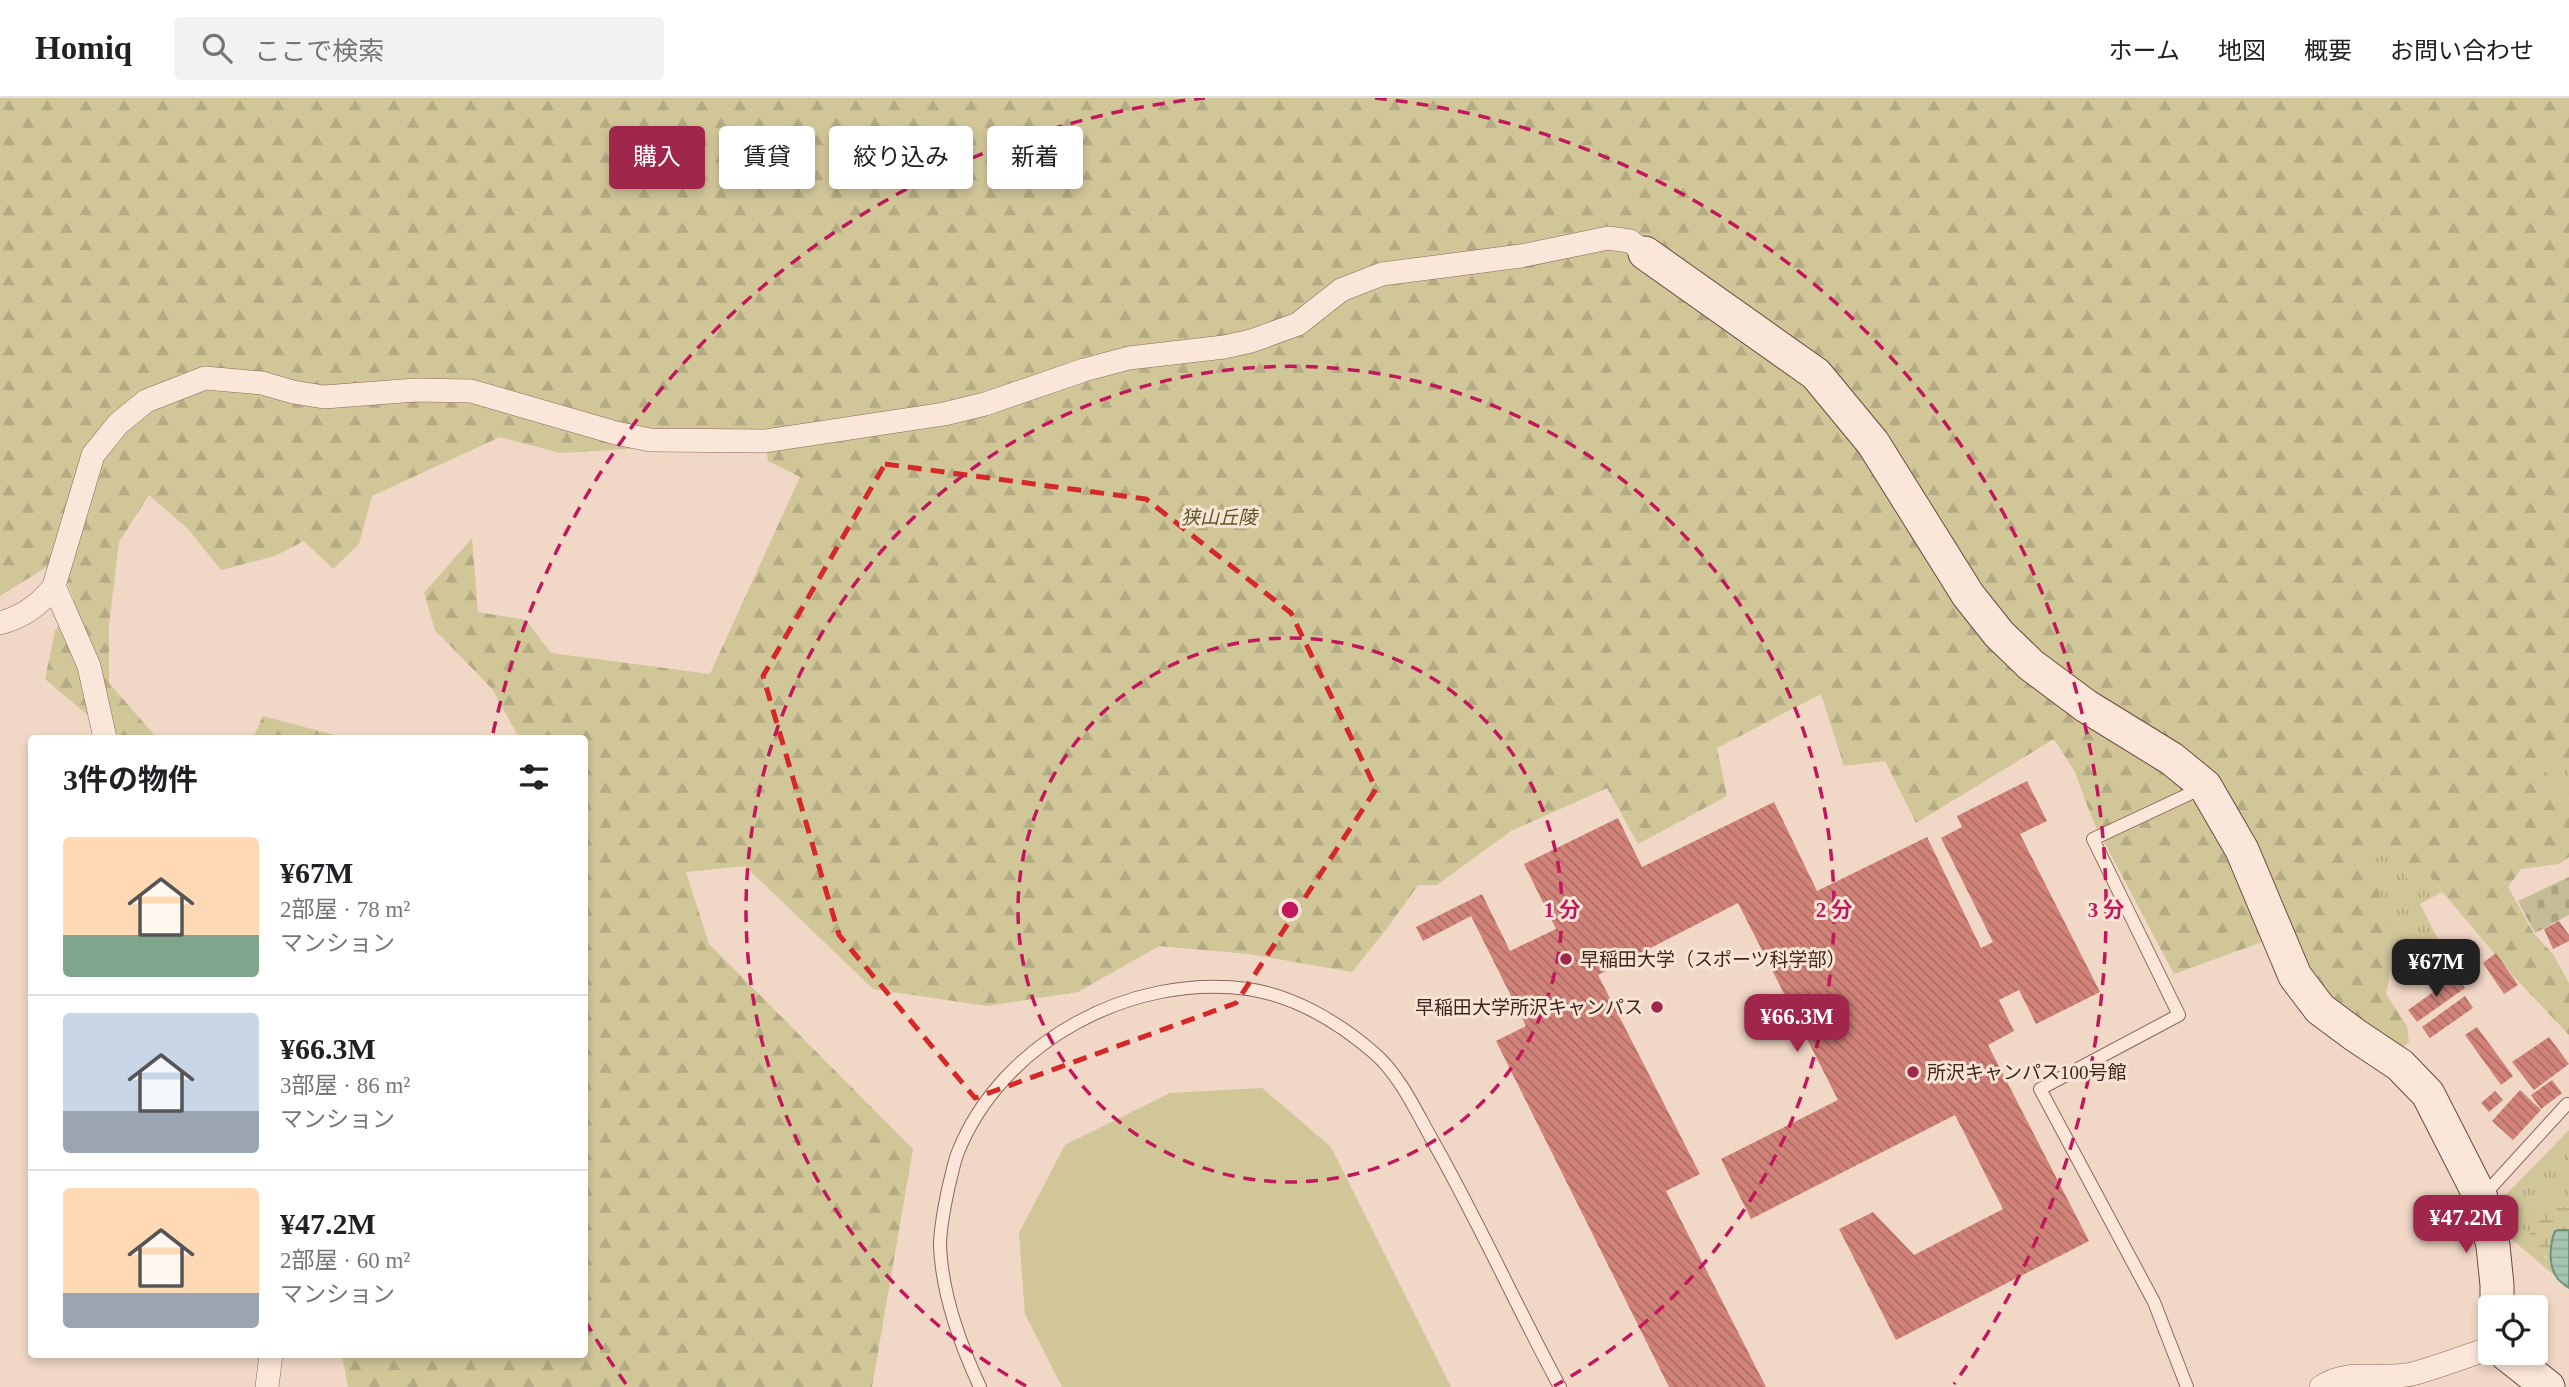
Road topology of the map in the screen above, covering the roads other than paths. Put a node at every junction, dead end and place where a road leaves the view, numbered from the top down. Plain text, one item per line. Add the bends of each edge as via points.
1 (1646, 253) joint
2 (54, 586) junction
3 (0, 623) edge
4 (104, 735) edge
5 (2205, 786) junction
6 (2567, 1104) dead end
7 (2481, 1198) junction
8 (2497, 1295) edge
9 (2478, 1352) edge
10 (271, 1358) edge
11 (2520, 1365) edge
12 (267, 1387) edge
13 (980, 1387) edge
14 (1560, 1387) edge
15 (2188, 1387) edge
16 (2321, 1387) edge
17 (2548, 1387) edge

1 - 2 street via 1630,241 1608,238 1521,256 1382,274 1341,290 1297,324 1251,341 1129,358 944,414 765,441 650,440 471,391 324,397 262,383 205,378 146,401 118,424 93,455
1 - 5 street via 1816,374 1873,443 1968,595 2031,665
2 - 3 street via 30,610
2 - 4 street via 89,666
5 - 7 street via 2242,850 2295,976 2320,1009 2400,1065 2428,1094
5 - 15 lane via 2093,839 2179,1015 2040,1088 2154,1301
6 - 7 lane
7 - 8 street via 2493,1246
9 - 16 street via 2413,1374 2345,1377
10 - 12 street
11 - 17 street
13 - 14 lane via 949,1304 940,1246 957,1154 973,1120 1020,1063 1048,1038 1144,995 1205,987 1249,989 1291,1001 1319,1014 1376,1054 1396,1078 1449,1168

